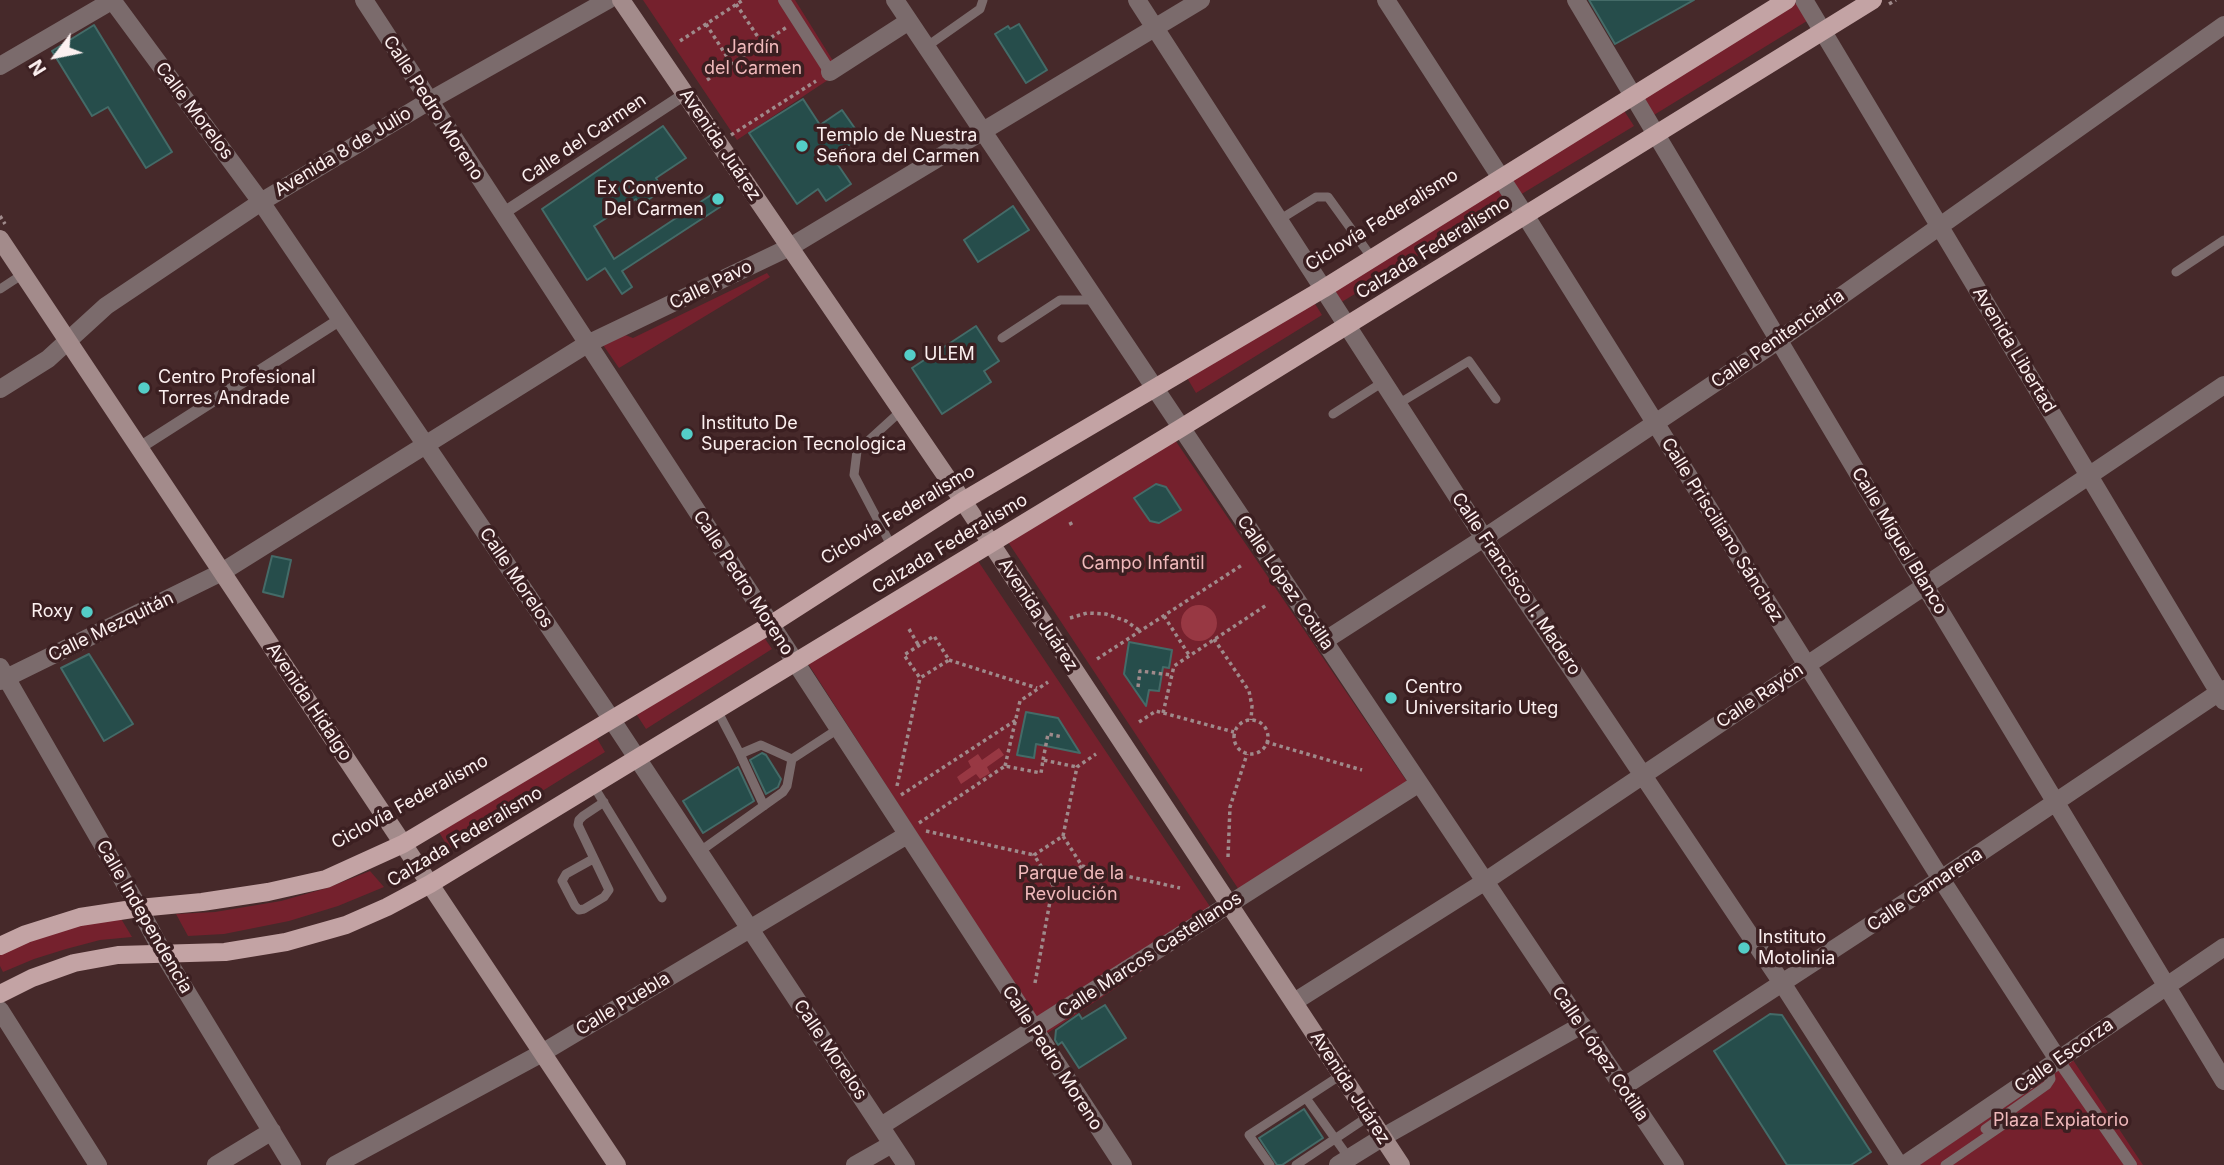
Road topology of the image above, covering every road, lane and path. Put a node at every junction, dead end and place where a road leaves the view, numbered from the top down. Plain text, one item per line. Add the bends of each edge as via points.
1 (112, 0) edge
2 (364, 0) edge
3 (608, 0) edge
4 (621, 0) edge
5 (743, 0) edge
6 (784, 0) edge
7 (983, 0) edge
8 (1137, 0) edge
9 (1201, 0) edge
10 (1386, 0) edge
11 (1576, 0) edge
12 (1787, 0) edge
13 (1804, 0) edge
14 (1872, 0) edge
15 (736, 4) junction
16 (903, 7) edge
17 (797, 20) junction
18 (706, 24) junction
19 (2224, 26) edge
20 (1155, 28) junction
21 (1822, 31) junction
22 (680, 41) dead end
23 (762, 43) junction
24 (926, 47) junction
25 (731, 63) junction
26 (0, 66) edge
27 (830, 72) junction
28 (707, 80) dead end
29 (685, 94) junction
30 (1633, 97) junction
31 (429, 101) junction
32 (983, 131) junction
33 (1656, 134) junction
34 (719, 143) junction
35 (1501, 177) junction
36 (261, 202) junction
37 (502, 214) junction
38 (1525, 215) junction
39 (1279, 221) junction
40 (1939, 226) junction
41 (0, 239) edge
42 (2224, 240) edge
43 (790, 247) junction
44 (1372, 258) junction
45 (2176, 272) dead end
46 (23, 274) junction
47 (0, 289) edge
48 (1323, 289) junction
49 (1096, 300) junction
50 (341, 319) junction
51 (1348, 327) junction
52 (1002, 338) dead end
53 (1779, 340) junction
54 (67, 341) junction
55 (587, 344) junction
56 (1383, 382) junction
57 (2224, 385) edge
58 (0, 389) edge
59 (1155, 389) junction
60 (1496, 399) dead end
61 (1398, 404) junction
62 (902, 410) junction
63 (1333, 414) dead end
64 (1655, 423) junction
65 (1181, 428) junction
66 (426, 444) junction
67 (139, 448) junction
68 (2089, 476) junction
69 (964, 500) junction
70 (1070, 522) dead end
71 (1073, 528) dead end
72 (1484, 538) junction
73 (992, 544) junction
74 (892, 547) junction
75 (1242, 565) dead end
76 (222, 572) junction
77 (1925, 586) junction
78 (1268, 604) dead end
79 (1163, 616) junction
80 (1070, 618) dead end
81 (770, 625) junction
82 (909, 629) dead end
83 (1140, 631) junction
84 (1214, 639) junction
85 (1324, 641) junction
86 (919, 646) junction
87 (1189, 655) junction
88 (1097, 659) dead end
89 (949, 660) junction
90 (795, 663) junction
91 (1807, 664) junction
92 (2, 675) edge
93 (1171, 676) junction
94 (920, 678) junction
95 (1048, 682) dead end
96 (1138, 687) dead end
97 (1038, 688) junction
98 (2222, 694) edge
99 (717, 710) junction
100 (1163, 713) junction
101 (611, 719) junction
102 (1016, 720) junction
103 (1251, 720) junction
104 (1139, 722) dead end
105 (838, 729) junction
106 (1234, 732) junction
107 (1063, 737) dead end
108 (1266, 742) junction
109 (740, 754) junction
110 (1096, 754) dead end
111 (1247, 754) junction
112 (637, 759) junction
113 (792, 759) junction
114 (1043, 760) junction
115 (1005, 766) junction
116 (1077, 766) junction
117 (1362, 770) dead end
118 (1644, 774) junction
119 (1418, 784) junction
120 (593, 785) junction
121 (896, 788) dead end
122 (901, 795) dead end
123 (2057, 801) junction
124 (604, 802) junction
125 (764, 806) junction
126 (917, 830) junction
127 (1063, 836) junction
128 (403, 844) junction
129 (699, 852) junction
130 (1034, 855) junction
131 (1228, 857) dead end
132 (593, 859) junction
133 (1082, 866) junction
134 (1941, 879) junction
135 (1484, 882) junction
136 (429, 884) junction
137 (1053, 885) junction
138 (1180, 888) dead end
139 (662, 898) dead end
140 (1229, 905) junction
141 (139, 908) junction
142 (750, 929) junction
143 (0, 946) edge
144 (2224, 947) edge
145 (163, 953) junction
146 (1035, 983) dead end
147 (1782, 984) junction
148 (2166, 986) junction
149 (0, 994) edge
150 (1294, 1002) junction
151 (0, 1010) edge
152 (1582, 1025) junction
153 (1034, 1029) junction
154 (542, 1053) junction
155 (2054, 1064) junction
156 (1341, 1074) junction
157 (2224, 1081) edge
158 (1623, 1087) junction
159 (1306, 1098) junction
160 (1369, 1116) junction
161 (2015, 1117) dead end
162 (881, 1126) junction
163 (1985, 1129) dead end
164 (272, 1131) junction
165 (1382, 1137) junction
166 (1335, 1139) junction
167 (892, 1144) junction
168 (1343, 1162) edge
169 (98, 1165) edge
170 (216, 1165) edge
171 (292, 1165) edge
172 (335, 1165) edge
173 (617, 1165) edge
174 (855, 1165) edge
175 (906, 1165) edge
176 (1123, 1165) edge
177 (1270, 1165) edge
178 (1296, 1165) edge
179 (1401, 1165) edge
180 (1675, 1165) edge
181 (1901, 1165) edge
182 (1945, 1165) edge
183 (2131, 1165) edge

1 - 26 street
1 - 36 street, Calle Morelos
2 - 31 street, Calle Pedro Moreno
3 - 31 street, Avenida 8 de Julio
4 - 29 main road, Avenida Juárez
5 - 15 path
6 - 17 street
7 - 24 lane via 980,9
8 - 20 street, Calle Francisco I. Madero
9 - 20 street, Calle Pavo
10 - 35 street, Calle Prisciliano Sánchez
11 - 30 street, Calle Miguel Blanco
12 - 30 main road, Calzada Federalismo
13 - 21 street, Avenida Libertad
14 - 21 main road, Calzada Federalismo
15 - 18 path
15 - 23 path
16 - 24 street, Calle López Cotilla
16 - 27 street
17 - 23 path
17 - 27 street
18 - 22 path
18 - 25 path
19 - 40 street, Calle Penitenciaria
20 - 32 street, Calle Pavo
20 - 39 street, Calle Francisco I. Madero
21 - 33 main road, Calzada Federalismo
21 - 40 street, Avenida Libertad
23 - 25 path
24 - 32 street, Calle López Cotilla
25 - 28 path
27 - 34 path
29 - 34 main road, Avenida Juárez
29 - 37 street, Calle del Carmen
30 - 33 street, Calle Miguel Blanco
30 - 35 main road, Calzada Federalismo
31 - 36 street, Avenida 8 de Julio
31 - 37 street, Calle Pedro Moreno
32 - 43 street, Calle Pavo
32 - 49 street, Calle López Cotilla
33 - 38 main road, Calzada Federalismo
33 - 53 street, Calle Miguel Blanco
34 - 43 main road, Avenida Juárez
35 - 38 street, Calle Prisciliano Sánchez
35 - 44 main road, Calzada Federalismo
36 - 50 street, Calle Morelos
36 - 54 street, Avenida 8 de Julio via 106,306
37 - 55 street, Calle Pedro Moreno
38 - 51 main road, Calzada Federalismo
38 - 64 street, Calle Prisciliano Sánchez
39 - 44 lane via 1316,197 1328,197
39 - 48 street, Calle Francisco I. Madero
40 - 53 street, Calle Penitenciaria
40 - 68 street, Avenida Libertad
41 - 46 main road, Avenida Hidalgo
42 - 45 lane
43 - 55 street, Calle Pavo
43 - 62 main road, Avenida Juárez
44 - 48 main road, Calzada Federalismo
46 - 47 lane
46 - 54 main road, Avenida Hidalgo
48 - 51 street, Calle Francisco I. Madero
48 - 59 main road, Calzada Federalismo
49 - 52 lane via 1060,300
49 - 59 street, Calle López Cotilla
50 - 66 street, Calle Morelos
50 - 67 street
51 - 56 street, Calle Francisco I. Madero
51 - 65 main road, Calzada Federalismo
53 - 64 street, Calle Penitenciaria
53 - 77 street, Calle Miguel Blanco
54 - 58 street, Avenida 8 de Julio via 48,359
54 - 67 main road, Avenida Hidalgo
55 - 66 street, Calle Pavo
55 - 81 street, Calle Pedro Moreno
56 - 61 street, Calle Francisco I. Madero
56 - 63 lane
57 - 68 street, Calle Rayón
59 - 65 street, Calle López Cotilla
59 - 69 main road, Calzada Federalismo
60 - 61 lane via 1469,361
61 - 72 street, Calle Francisco I. Madero
62 - 69 main road, Avenida Juárez
62 - 74 lane via 858,451 855,475
64 - 72 street, Calle Penitenciaria
64 - 91 street, Calle Prisciliano Sánchez
65 - 73 main road, Calzada Federalismo
65 - 85 street, Calle López Cotilla
66 - 76 street, Calle Pavo
66 - 101 street, Calle Morelos
67 - 76 main road, Avenida Hidalgo
68 - 77 street, Calle Rayón
68 - 98 street, Avenida Libertad
69 - 73 main road, Avenida Juárez
69 - 74 main road, Calzada Federalismo
70 - 71 path
72 - 85 street, Calle Penitenciaria
72 - 118 street, Calle Francisco I. Madero
73 - 90 main road, Calzada Federalismo
73 - 140 main road, Avenida Juárez
74 - 81 main road, Calzada Federalismo
75 - 79 path
76 - 92 street, Calle Mezquitán
76 - 128 main road, Avenida Hidalgo
77 - 91 street, Calle Rayón
77 - 123 street, Calle Miguel Blanco
78 - 84 path
79 - 83 path
79 - 87 path
80 - 83 path via 1106,614
81 - 90 street, Calle Pedro Moreno
81 - 101 main road, Calzada Federalismo
82 - 86 path
83 - 88 path
84 - 87 path
84 - 103 path via 1250,691
85 - 119 street, Calle López Cotilla
86 - 89 path via 934,636
86 - 94 path via 904,655
87 - 93 path via 1174,666
89 - 94 path
89 - 97 path
90 - 99 main road, Calzada Federalismo
90 - 105 street, Calle Pedro Moreno
91 - 118 street, Calle Rayón
91 - 134 street, Calle Prisciliano Sánchez
92 - 141 street, Calle Independencia
93 - 96 path via 1140,671
93 - 100 path
94 - 121 path
95 - 97 path
97 - 102 path via 1020,701
98 - 123 street, Calle Camarena
99 - 109 lane
99 - 112 main road, Calzada Federalismo
100 - 104 path via 1156,711
100 - 106 path
101 - 112 street, Calle Morelos
101 - 128 main road, Calzada Federalismo
102 - 115 path
102 - 122 path
103 - 106 path
103 - 108 path via 1265,729
105 - 113 lane
105 - 126 street, Calle Pedro Moreno
106 - 111 path via 1238,748
107 - 114 path via 1048,734
108 - 111 path via 1258,753
108 - 117 path
109 - 113 lane via 761,745
109 - 125 lane
110 - 116 path
111 - 131 path via 1230,807
112 - 120 main road, Calzada Federalismo
112 - 129 street, Calle Morelos
113 - 125 lane via 788,786
114 - 115 path via 1041,773
114 - 116 path
115 - 126 path
116 - 127 path
118 - 135 street, Calle Rayón
118 - 147 street, Calle Francisco I. Madero
119 - 135 street, Calle López Cotilla
119 - 140 street, Calle Marcos Castellanos
120 - 124 lane
120 - 136 main road, Calzada Federalismo
123 - 134 street, Calle Camarena
123 - 148 street, Calle Miguel Blanco
124 - 132 lane via 578,825
124 - 139 lane
125 - 129 lane
126 - 130 path
126 - 142 street, Calle Puebla
126 - 153 street, Calle Pedro Moreno
127 - 130 path
127 - 133 path
128 - 136 main road, Avenida Hidalgo
128 - 141 main road, Calzada Federalismo via 326,879 268,892
129 - 142 street, Calle Morelos
130 - 137 path
132 - 132 lane via 609,890 579,910 562,881
133 - 137 path
133 - 138 path
134 - 147 street, Calle Camarena
134 - 155 street, Calle Prisciliano Sánchez
135 - 150 street, Calle Rayón
135 - 152 street, Calle López Cotilla
136 - 145 main road, Calzada Federalismo via 346,925 286,942 225,952
136 - 154 main road, Avenida Hidalgo
137 - 146 path
140 - 150 main road, Avenida Juárez
140 - 153 street, Calle Marcos Castellanos
141 - 143 main road, Calzada Federalismo via 80,918
141 - 145 street, Calle Independencia
142 - 154 street, Calle Puebla
142 - 162 street, Calle Morelos
144 - 148 street, Calle Escorza
145 - 149 main road, Calzada Federalismo via 74,963
145 - 164 street, Calle Independencia
147 - 158 street, Calle Camarena
147 - 181 street, Calle Francisco I. Madero
148 - 155 street, Calle Escorza
148 - 157 street, Calle Miguel Blanco
150 - 156 main road, Avenida Juárez
151 - 169 street
152 - 158 street, Calle López Cotilla
152 - 165 street
153 - 162 street, Calle Marcos Castellanos
153 - 176 street, Calle Pedro Moreno
154 - 172 street, Calle Puebla
154 - 173 main road, Avenida Hidalgo
155 - 163 lane via 2047,1085
155 - 181 street, Calle Escorza
155 - 183 street
156 - 159 lane
156 - 160 main road, Avenida Juárez
158 - 180 street, Calle López Cotilla
159 - 166 lane
159 - 177 lane via 1249,1135
160 - 165 main road, Avenida Juárez
160 - 166 lane
161 - 182 lane
162 - 167 street, Calle Morelos
164 - 170 street
164 - 171 street, Calle Independencia
165 - 168 street
165 - 179 main road, Avenida Juárez
166 - 168 lane
166 - 178 lane
167 - 174 street
167 - 175 street, Calle Morelos

